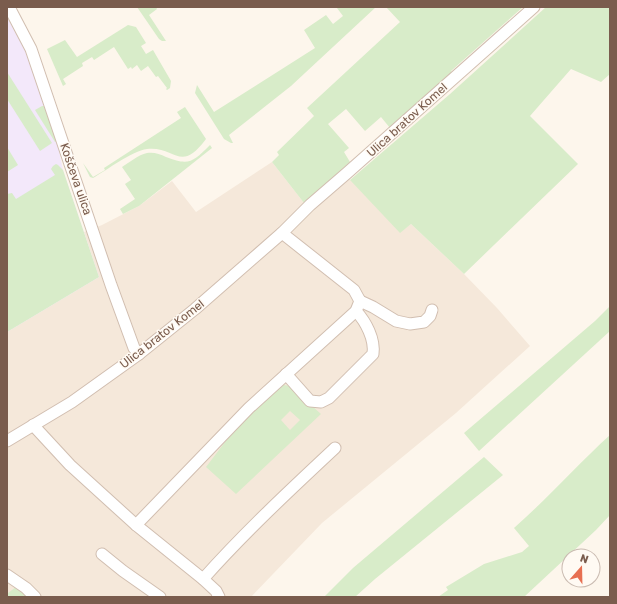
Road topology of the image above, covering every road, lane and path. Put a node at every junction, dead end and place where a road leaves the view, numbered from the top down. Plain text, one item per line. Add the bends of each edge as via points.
1 (8, 7) edge
2 (534, 7) edge
3 (282, 233) junction
4 (358, 306) junction
5 (432, 310) dead end
6 (139, 354) junction
7 (286, 374) junction
8 (33, 425) junction
9 (7, 441) edge
10 (336, 448) dead end
11 (136, 525) junction
12 (102, 554) dead end
13 (7, 575) edge
14 (203, 579) junction
15 (35, 597) edge
16 (160, 597) edge
17 (219, 597) edge

1 - 6 street, Koščeva ulica via 31,48 134,348
2 - 3 street, Ulica bratov Komel via 310,205
3 - 4 street via 354,290
3 - 6 street, Ulica bratov Komel
4 - 5 street via 373,307 396,321 410,324 424,322
4 - 7 street
4 - 7 street via 369,331 374,347 373,354 329,398 321,402 310,401
6 - 8 street, Ulica bratov Komel via 72,402
7 - 11 street via 249,408
8 - 9 street, Ulica bratov Komel
8 - 11 street via 70,465
10 - 14 street via 269,509
11 - 14 street
12 - 16 street
13 - 15 street
14 - 17 street

